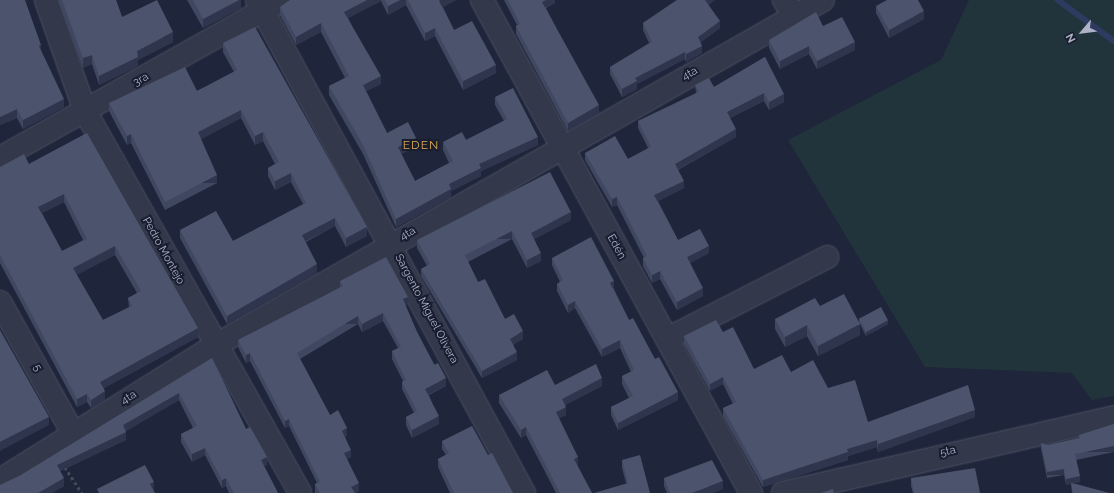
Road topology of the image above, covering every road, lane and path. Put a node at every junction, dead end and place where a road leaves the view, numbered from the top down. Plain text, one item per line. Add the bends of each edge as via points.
1 (46, 0) edge
2 (482, 0) edge
3 (823, 0) edge
4 (267, 4) edge
5 (789, 8) edge
6 (85, 111) junction
7 (561, 147) junction
8 (0, 158) edge
9 (392, 243) junction
10 (827, 257) dead end
11 (0, 302) edge
12 (667, 339) junction
13 (216, 345) junction
14 (1114, 417) edge
15 (73, 433) junction
16 (52, 447) junction
17 (0, 480) edge
18 (82, 493) edge
19 (300, 493) edge
20 (524, 493) edge
21 (751, 493) edge
22 (783, 493) edge

1 - 6 street, Pedro Montejo
2 - 7 street, Edén
3 - 5 street, 4ta
4 - 6 street, 3ra
4 - 9 street, Sargento Miguel Olivera
5 - 7 street, 4ta
6 - 8 street, 3ra
6 - 13 street, Pedro Montejo
7 - 9 street, 4ta
7 - 12 street, Edén
9 - 13 street, 4ta
9 - 20 street, Sargento Miguel Olivera
10 - 12 street
11 - 15 street, 5
12 - 21 street, Edén
13 - 15 street, 4ta
13 - 19 street, Pedro Montejo
14 - 22 street, 5ta
15 - 16 street, 4ta
16 - 17 street, 4ta
16 - 18 path

